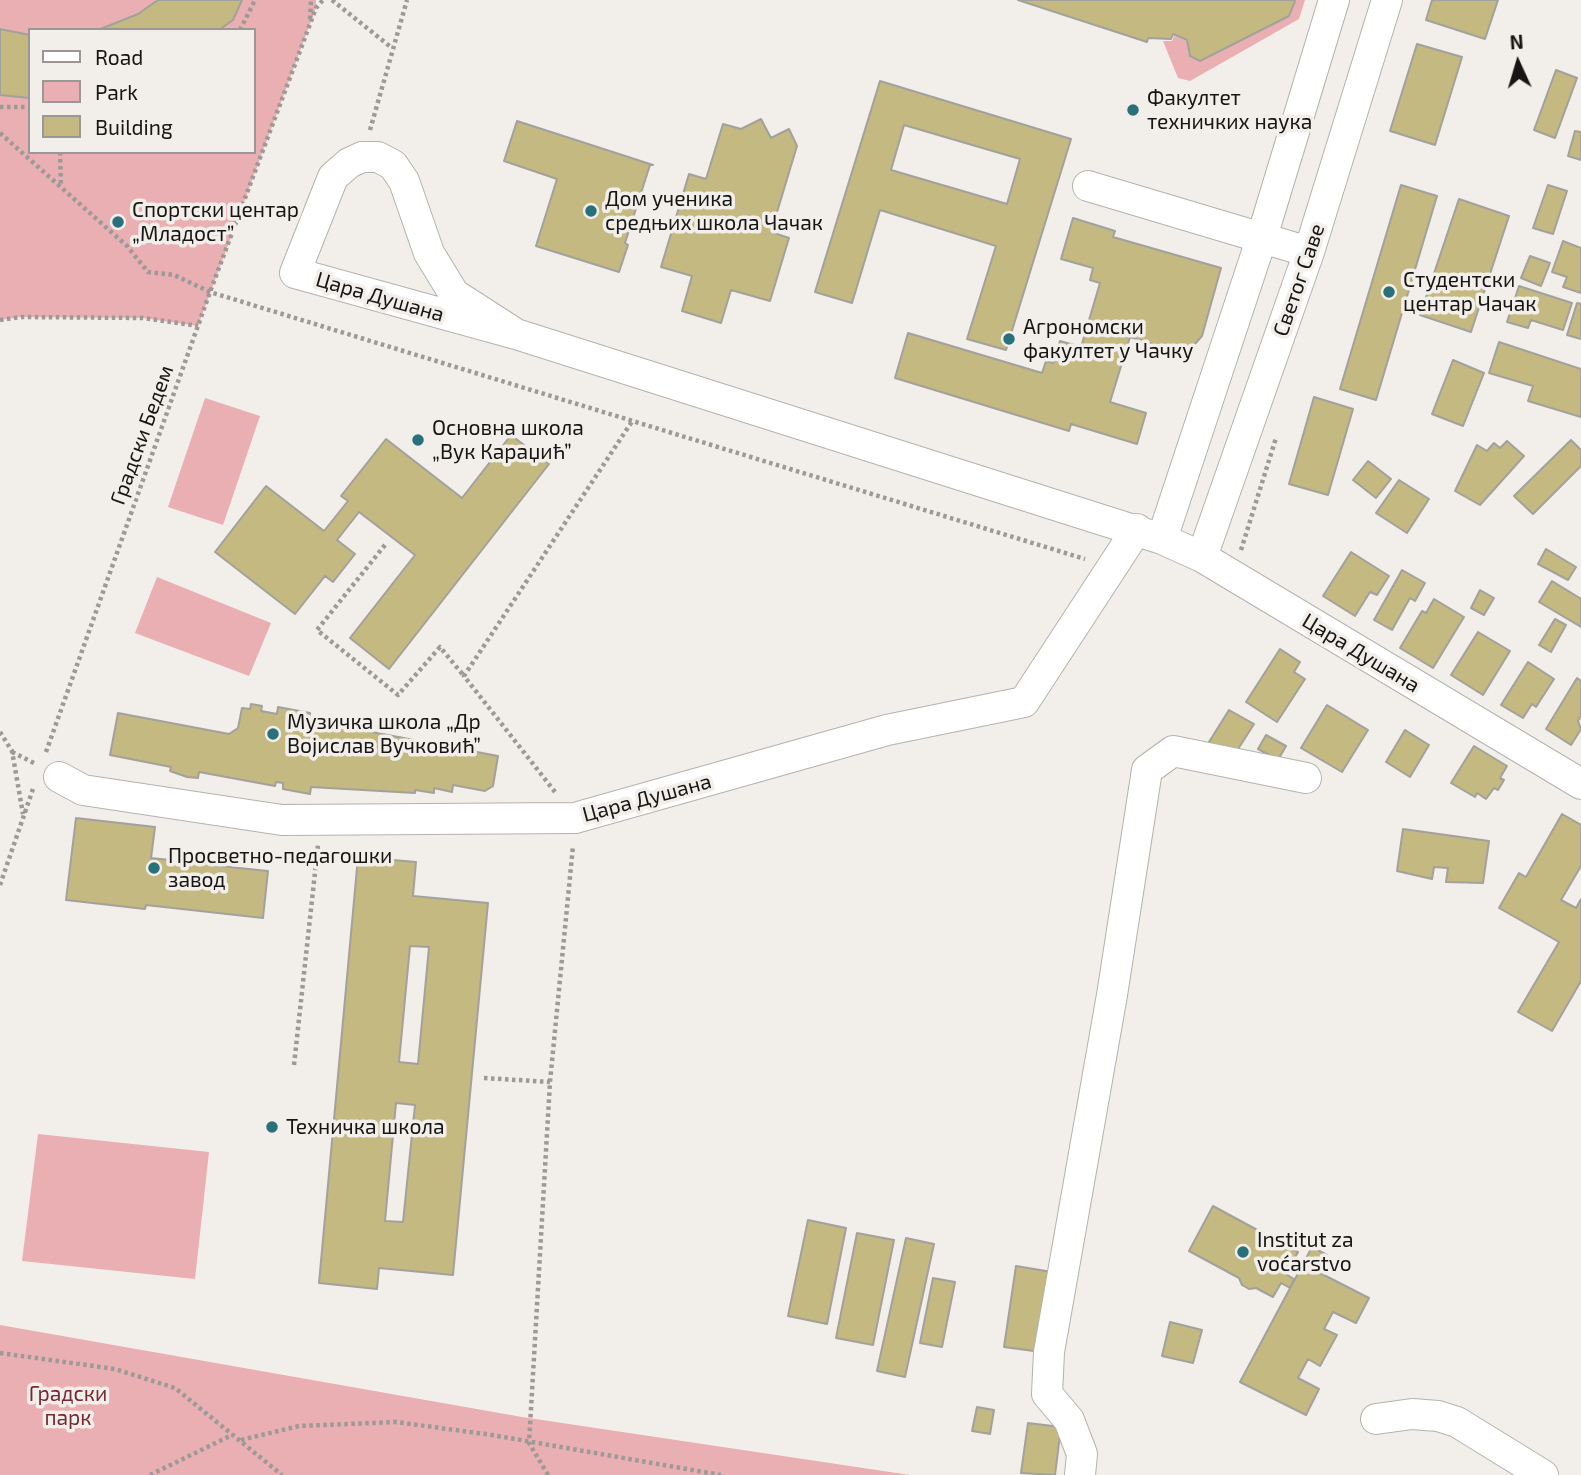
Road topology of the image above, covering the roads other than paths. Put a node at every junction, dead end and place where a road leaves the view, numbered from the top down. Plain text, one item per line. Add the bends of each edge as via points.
1 (1335, 0) edge
2 (1387, 0) edge
3 (1088, 186) dead end
4 (1262, 237) junction
5 (1309, 252) junction
6 (516, 334) junction
7 (1150, 534) junction
8 (1202, 557) junction
9 (45, 769) road end
10 (1306, 778) dead end
11 (1581, 784) edge
12 (1376, 1419) dead end
13 (1080, 1475) edge
14 (1543, 1475) edge

1 - 4 street
2 - 5 street, Светог Саве
3 - 4 street
4 - 5 street
4 - 7 street
5 - 8 street, Светог Саве
6 - 6 street, Цара Душана via 295,273 333,177 362,157 378,157 393,165 429,253 454,294
6 - 7 street, Цара Душана
7 - 8 street, Цара Душана
7 - 9 street, Цара Душана via 1112,568 1024,702 887,730 575,818 282,820 83,790
8 - 11 street, Цара Душана
10 - 13 street via 1174,751 1147,770 1049,1352 1047,1394 1069,1420 1082,1454
12 - 14 street via 1412,1414 1457,1422

